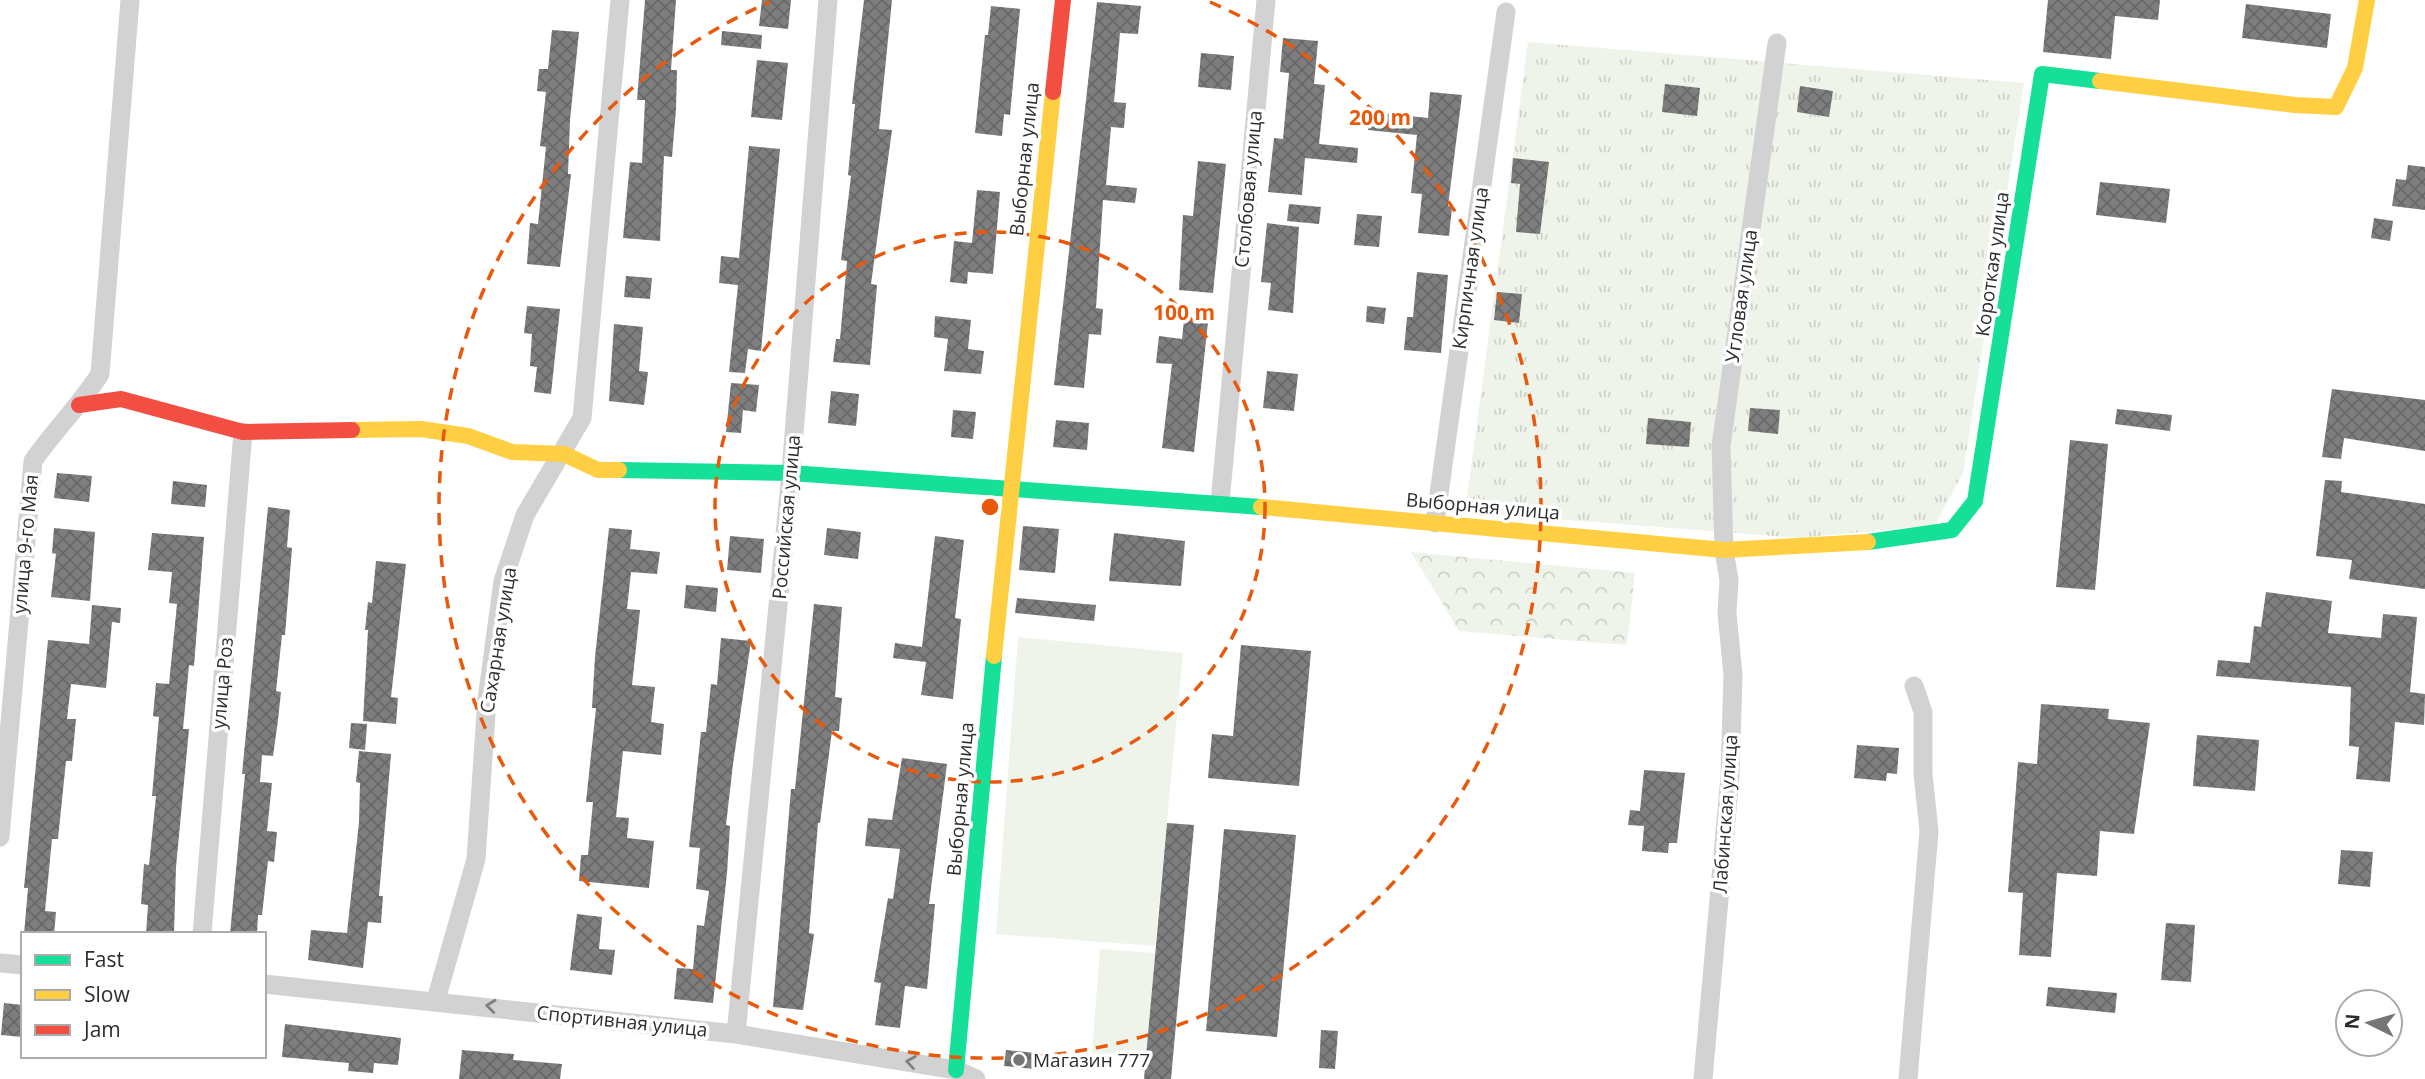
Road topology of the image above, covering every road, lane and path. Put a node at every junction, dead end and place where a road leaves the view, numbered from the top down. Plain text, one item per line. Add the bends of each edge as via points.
1 (130, 0) edge
2 (620, 0) edge
3 (828, 0) edge
4 (1063, 0) edge
5 (1266, 0) edge
6 (2367, 0) edge
7 (1506, 12) dead end
8 (1777, 43) dead end
9 (100, 374) junction
10 (121, 399) junction
11 (79, 405) junction
12 (243, 432) junction
13 (564, 454) junction
14 (791, 473) junction
15 (1009, 490) junction
16 (1220, 503) junction
17 (1434, 523) junction
18 (1952, 530) joint
19 (1724, 550) junction
20 (1914, 686) dead end
21 (0, 837) edge
22 (202, 932) edge
23 (0, 963) edge
24 (21, 965) edge
25 (266, 984) edge
26 (436, 1000) junction
27 (736, 1034) junction
28 (956, 1070) junction
29 (976, 1079) edge
30 (1703, 1079) edge
31 (1908, 1079) edge

1 - 9 street
2 - 13 street, Сахарная улица via 582,418
3 - 14 street, Российская улица
4 - 15 street, Выборная улица
5 - 16 street, Столбовая улица
6 - 18 street, Короткая улица via 2355,68 2336,107 2042,74 1975,501
7 - 17 street, Кирпичная улица
8 - 19 street, Угловая улица via 1721,446
9 - 10 street
9 - 11 street
10 - 11 street
10 - 12 street
11 - 21 street, улица 9-го Мая via 33,461
12 - 13 street via 421,429 468,436 512,452
12 - 22 street, улица Роз
13 - 14 street, Выборная улица via 598,470
13 - 26 street, Сахарная улица via 526,515 503,581 487,699 476,859
14 - 15 street, Выборная улица
14 - 27 street, Российская улица
15 - 16 street, Выборная улица
15 - 28 street, Выборная улица
16 - 17 street, Выборная улица
17 - 19 street, Выборная улица
18 - 19 street, Выборная улица via 1875,542
19 - 30 street, Лабинская улица via 1733,675 1730,776
20 - 31 street via 1923,712 1929,831
23 - 24 street
25 - 26 street, Спортивная улица
27 -> 26 street, Спортивная улица
28 -> 27 street, Спортивная улица
28 - 29 street, Спортивная улица

